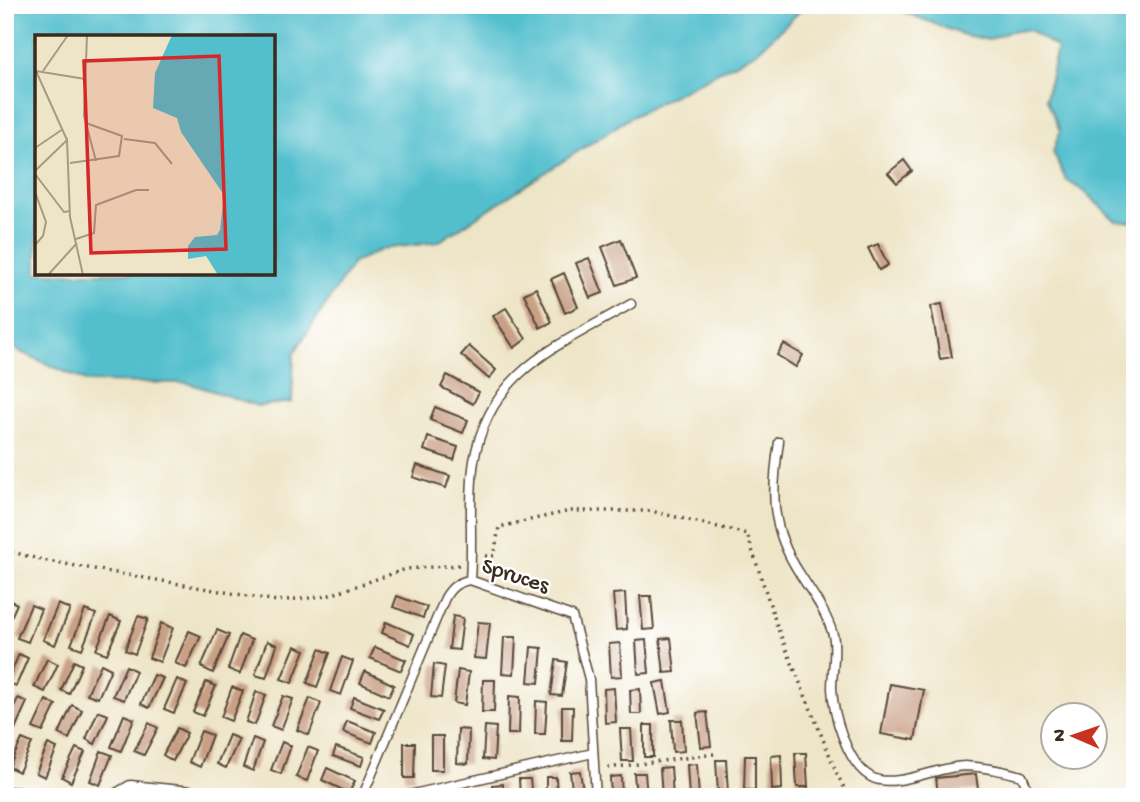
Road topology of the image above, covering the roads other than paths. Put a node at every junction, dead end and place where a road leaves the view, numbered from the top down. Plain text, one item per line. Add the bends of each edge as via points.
1 (631, 304) dead end
2 (779, 442) dead end
3 (470, 580) junction
4 (593, 753) junction
5 (5, 791) edge
6 (78, 797) edge
7 (109, 797) edge
8 (253, 797) edge
9 (365, 797) edge
10 (400, 797) edge
11 (596, 797) edge
12 (1031, 797) edge

1 - 3 lane via 539,358 499,396 483,426 474,461
2 - 12 lane via 772,482 776,521 833,636 832,691 840,730 855,763 872,778 891,780 963,766 1007,772 1023,776
3 - 4 lane, Spruces via 572,616 589,679
3 - 9 lane, Spruces via 459,582 445,598
4 - 10 lane
4 - 11 lane, Spruces
5 - 6 lane
7 - 8 lane via 130,785

